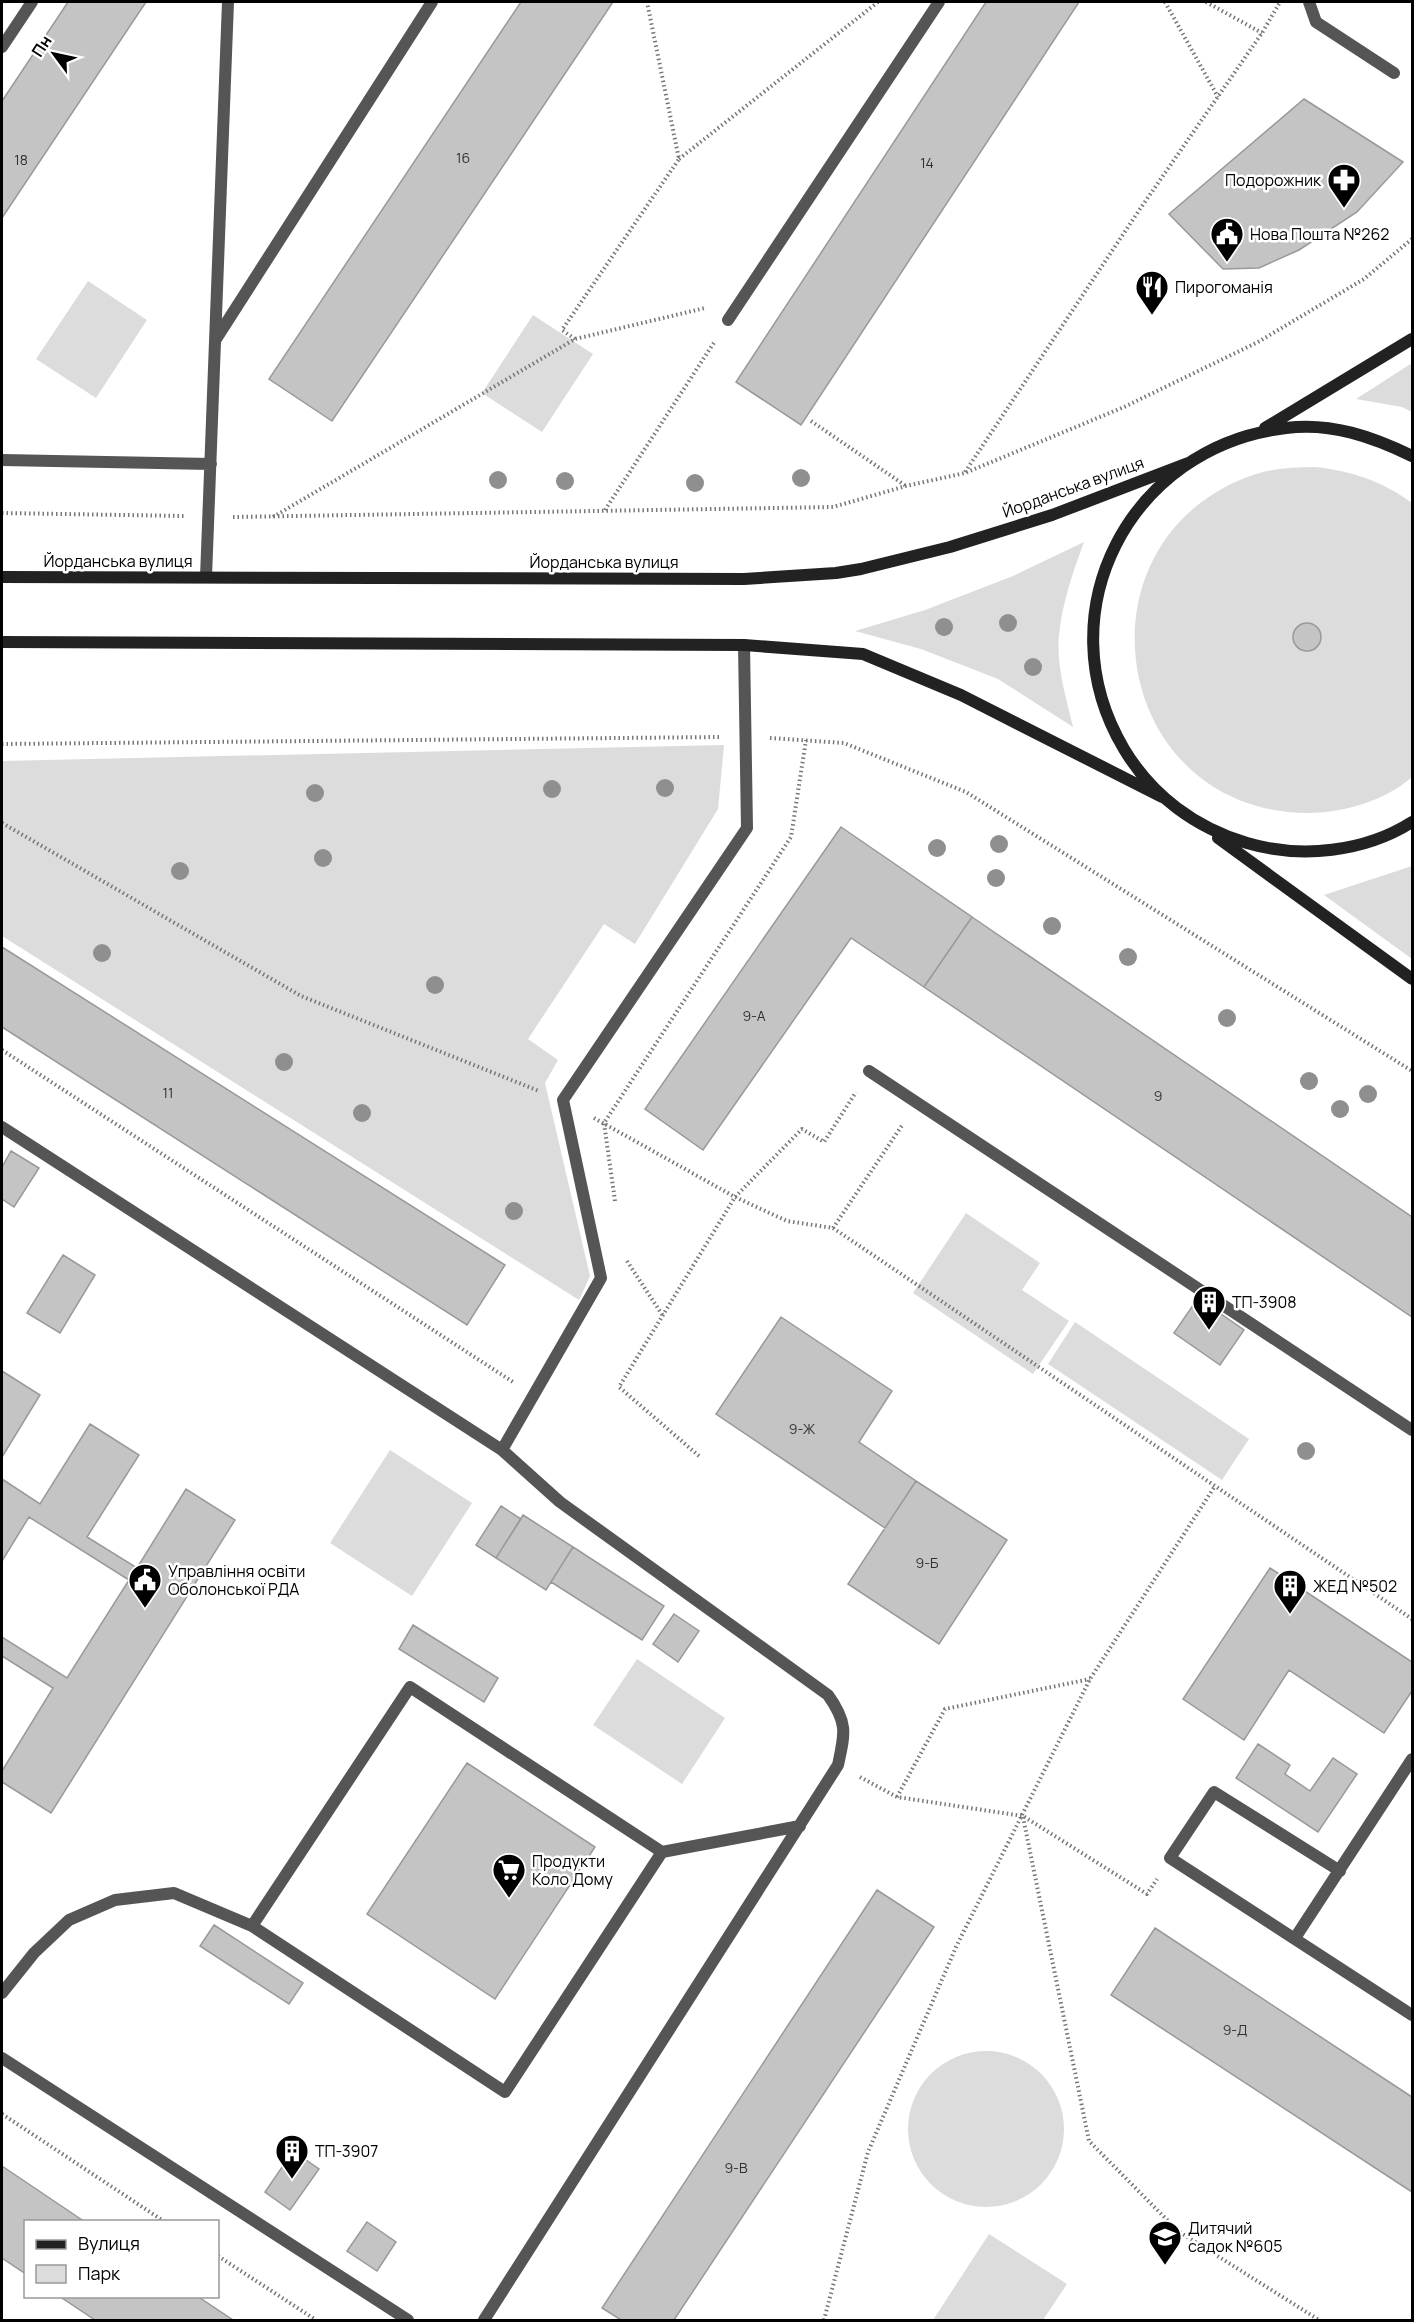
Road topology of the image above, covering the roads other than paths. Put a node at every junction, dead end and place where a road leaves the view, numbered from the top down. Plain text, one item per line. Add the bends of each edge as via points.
1 (32, 2) edge
2 (228, 2) edge
3 (432, 2) edge
4 (939, 2) edge
5 (1309, 2) edge
6 (2, 48) edge
7 (1394, 73) dead end
8 (728, 320) road end
9 (1413, 339) edge
10 (215, 340) junction
11 (1256, 433) junction
12 (1413, 456) edge
13 (2, 460) edge
14 (1188, 463) junction
15 (211, 464) junction
16 (2, 577) edge
17 (206, 577) junction
18 (2, 642) edge
19 (744, 645) junction
20 (1162, 797) junction
21 (1192, 820) junction
22 (1413, 822) edge
23 (1413, 979) edge
24 (869, 1071) road end
25 (2, 1127) edge
26 (1413, 1430) edge
27 (502, 1450) junction
28 (1413, 1759) edge
29 (800, 1826) junction
30 (662, 1852) junction
31 (1340, 1871) junction
32 (252, 1926) junction
33 (1295, 1938) junction
34 (2, 1993) edge
35 (1413, 2015) edge
36 (2, 2058) edge
37 (408, 2320) edge
38 (484, 2320) edge

1 - 6 lane
2 - 10 lane
3 - 10 lane
4 - 8 lane
5 - 7 lane via 1316,22
9 - 11 main road
10 - 15 lane
11 - 12 main road via 1321,427 1353,432
11 - 14 main road via 1221,445
13 - 15 lane
14 - 17 main road, Йорданська вулиця via 1052,515 950,547 836,573 744,579
14 - 20 main road via 1155,489 1128,523 1108,561 1096,603 1093,645 1098,688 1112,728 1134,765
15 - 17 lane
16 - 17 main road, Йорданська вулиця
18 - 19 main road
19 - 20 main road via 863,654 961,695
19 - 27 lane via 747,828 563,1100 601,1278
20 - 21 main road
21 - 22 main road via 1225,837 1296,852 1333,850 1369,842
21 - 23 main road
24 - 26 lane
25 - 27 lane
27 - 29 lane via 560,1502 828,1695 841,1713 844,1737 838,1765
28 - 31 lane
29 - 30 lane
29 - 38 lane
30 - 32 lane via 410,1687
30 - 32 lane via 505,2092
31 - 33 lane
31 - 33 lane via 1214,1792 1170,1858
32 - 34 lane via 174,1893 115,1900 69,1920 34,1953
33 - 35 lane
36 - 37 lane

